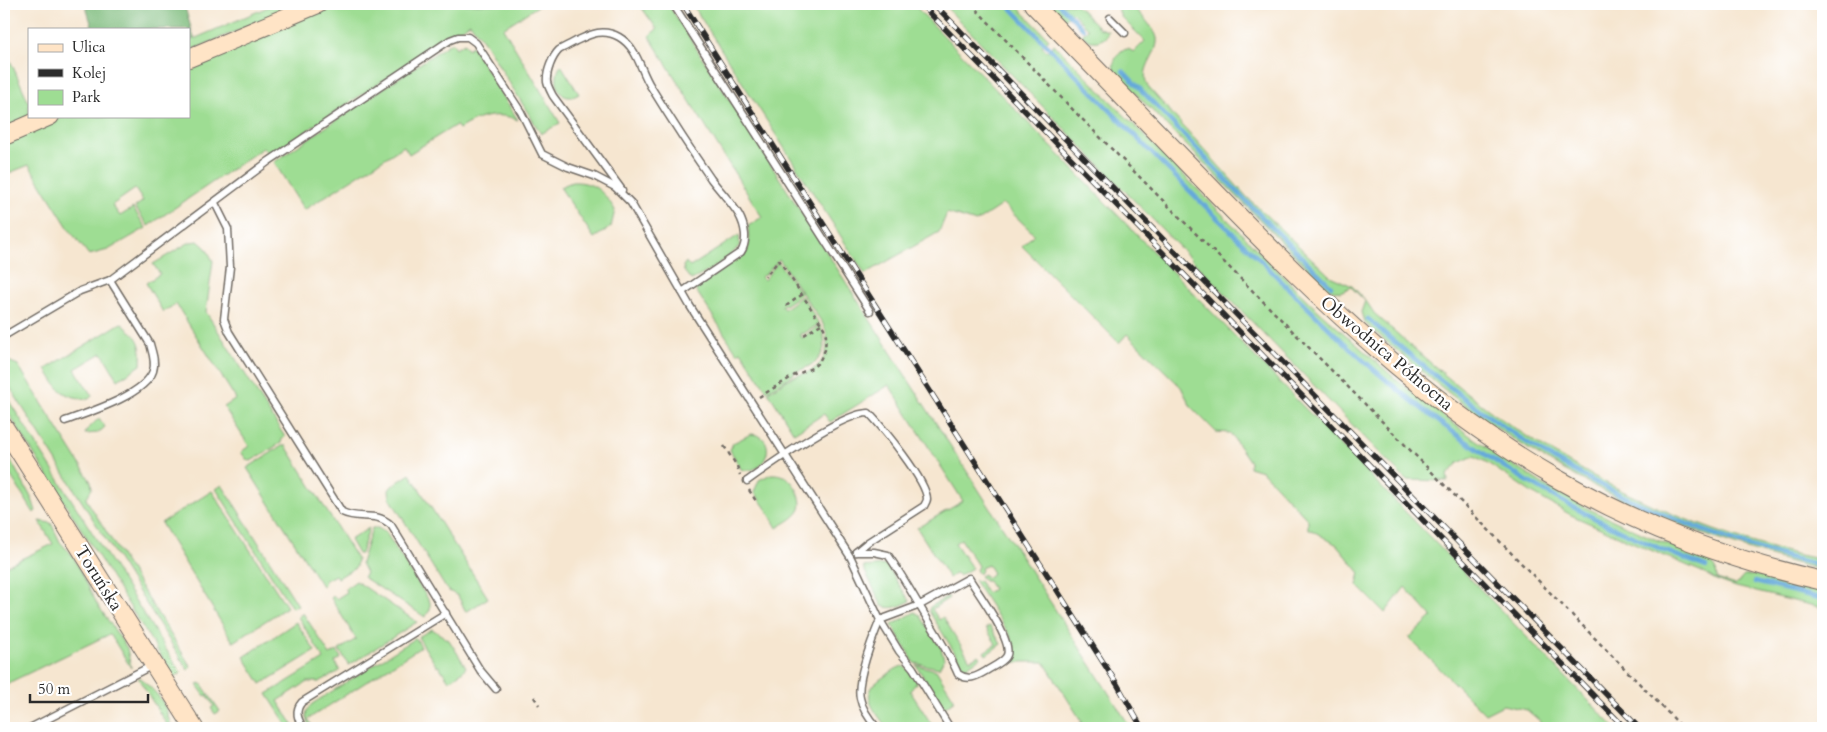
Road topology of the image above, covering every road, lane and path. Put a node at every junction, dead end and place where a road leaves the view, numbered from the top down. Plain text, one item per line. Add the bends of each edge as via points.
1 (318, 4) edge
2 (673, 4) edge
3 (971, 4) edge
4 (1033, 4) edge
5 (1110, 18) dead end
6 (1126, 33) dead end
7 (190, 58) edge
8 (45, 118) edge
9 (4, 136) edge
10 (215, 202) junction
11 (631, 203) junction
12 (765, 277) dead end
13 (110, 280) junction
14 (682, 292) junction
15 (802, 294) junction
16 (786, 306) dead end
17 (870, 311) dead end
18 (821, 324) junction
19 (804, 335) dead end
20 (4, 336) edge
21 (750, 402) junction
22 (65, 422) dead end
23 (4, 427) edge
24 (785, 456) junction
25 (747, 481) dead end
26 (856, 552) junction
27 (851, 558) junction
28 (1823, 581) edge
29 (920, 605) junction
30 (446, 613) junction
31 (880, 620) junction
32 (154, 665) junction
33 (496, 689) dead end
34 (534, 697) dead end
35 (538, 705) dead end
36 (30, 728) edge
37 (194, 728) edge
38 (303, 728) edge
39 (877, 728) edge
40 (950, 728) edge
41 (1683, 728) edge

1 - 7 street
2 - 17 lane
3 - 41 path
4 - 28 street, Obwodnica Północna via 1321,297 1405,372 1472,424 1552,476 1656,528 1758,564
5 - 6 lane
8 - 9 street
10 - 11 lane via 269,161 450,40 463,36 476,43 496,70 542,154 615,187
10 - 13 lane
10 - 30 lane via 228,229 230,267 224,319 229,332 342,512 386,520
11 - 14 lane
11 - 14 lane via 553,96 548,82 553,59 560,50 592,34 605,32 631,47 649,84 718,189 739,215 744,228 741,252
12 - 15 path via 778,260
13 - 20 lane via 80,291
13 - 22 lane via 150,344 154,355 153,371 140,389
14 - 21 lane
15 - 16 path
15 - 18 path
18 - 19 path
18 - 21 path via 826,336 824,354 819,362
21 - 24 lane
23 - 32 street, Toruńska
24 - 25 lane
24 - 26 lane via 860,413 869,413 893,440 918,478 927,500 924,506
24 - 27 lane
26 - 27 lane
26 - 29 lane via 888,555
27 - 31 lane
29 - 29 lane via 969,578 1001,630 1006,641 1006,657 971,678 961,676
29 - 31 lane
30 - 33 lane via 480,670
30 - 38 lane via 302,702 297,711
31 - 39 lane via 859,688 862,703
31 - 40 lane
32 - 36 lane
32 - 37 street, Toruńska
34 - 35 path

